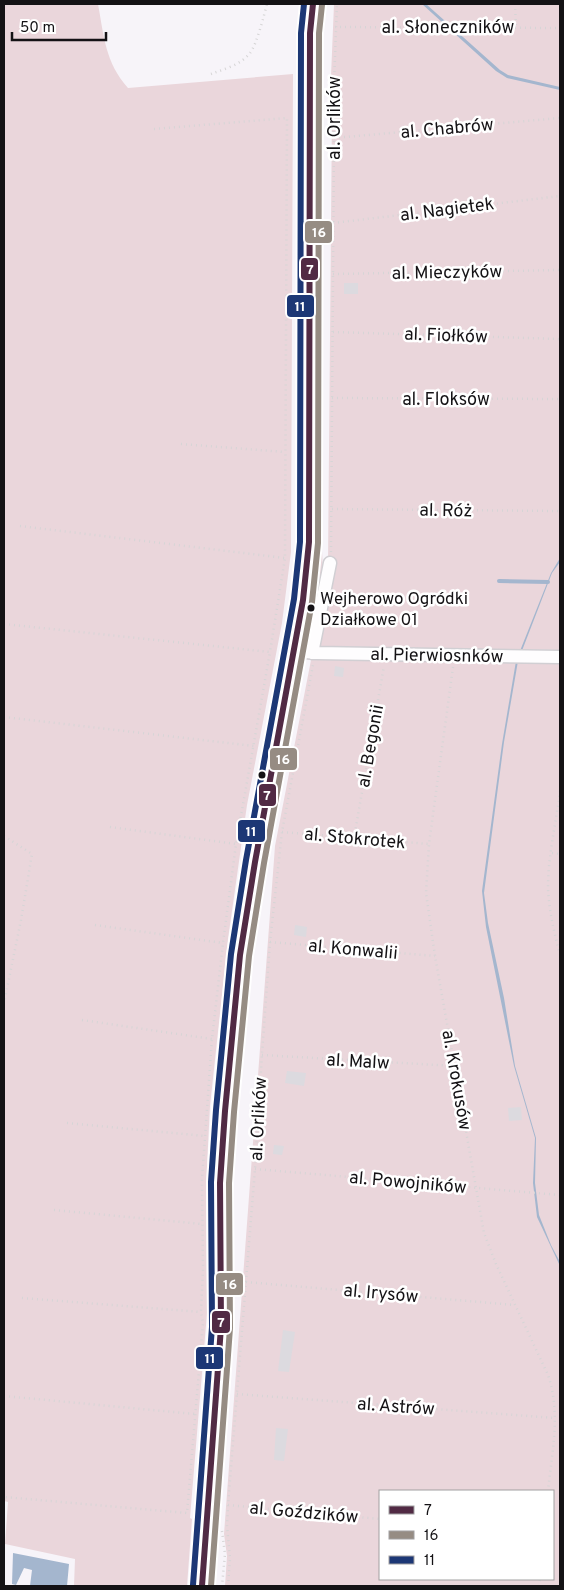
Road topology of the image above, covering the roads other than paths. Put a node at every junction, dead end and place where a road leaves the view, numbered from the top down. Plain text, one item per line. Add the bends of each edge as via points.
1 (313, 4) edge
2 (330, 563) road end
3 (294, 652) junction
4 (314, 653) junction
5 (560, 656) edge
6 (202, 1586) edge

1 - 3 street via 310,53 309,542
2 - 4 street
3 - 4 street, al. Pierwiosnków
3 - 6 street via 243,936 227,1082 220,1182 221,1327
4 - 5 street, al. Pierwiosnków

